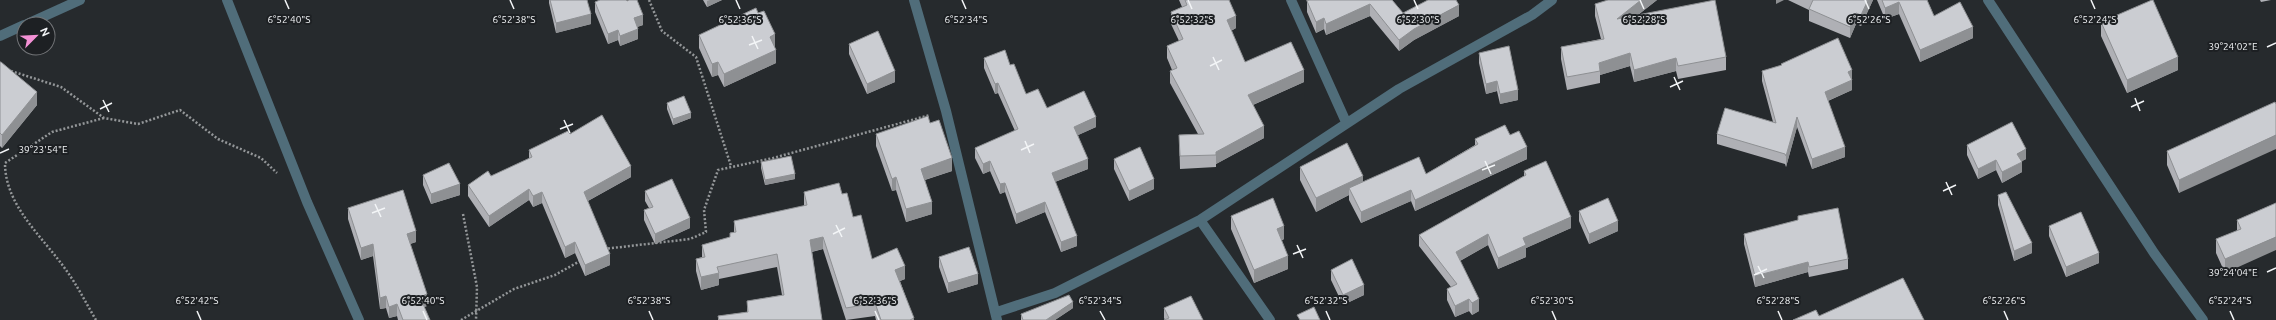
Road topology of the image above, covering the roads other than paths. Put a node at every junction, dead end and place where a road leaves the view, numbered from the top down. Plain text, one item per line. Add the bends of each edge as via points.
1 (80, 0) edge
2 (227, 0) edge
3 (914, 0) edge
4 (1291, 0) edge
5 (1552, 0) edge
6 (1988, 0) edge
7 (45, 16) edge
8 (16, 29) edge
9 (0, 36) edge
10 (1346, 122) junction
11 (1200, 220) junction
12 (997, 316) edge
13 (359, 320) edge
14 (1270, 320) edge
15 (2203, 320) edge

1 - 7 street
2 - 13 street via 307,202
3 - 12 street via 946,111
4 - 10 street
5 - 10 street via 1532,15
6 - 15 street via 2154,253
8 - 9 street
10 - 11 street
11 - 12 street via 1055,293
11 - 14 street

